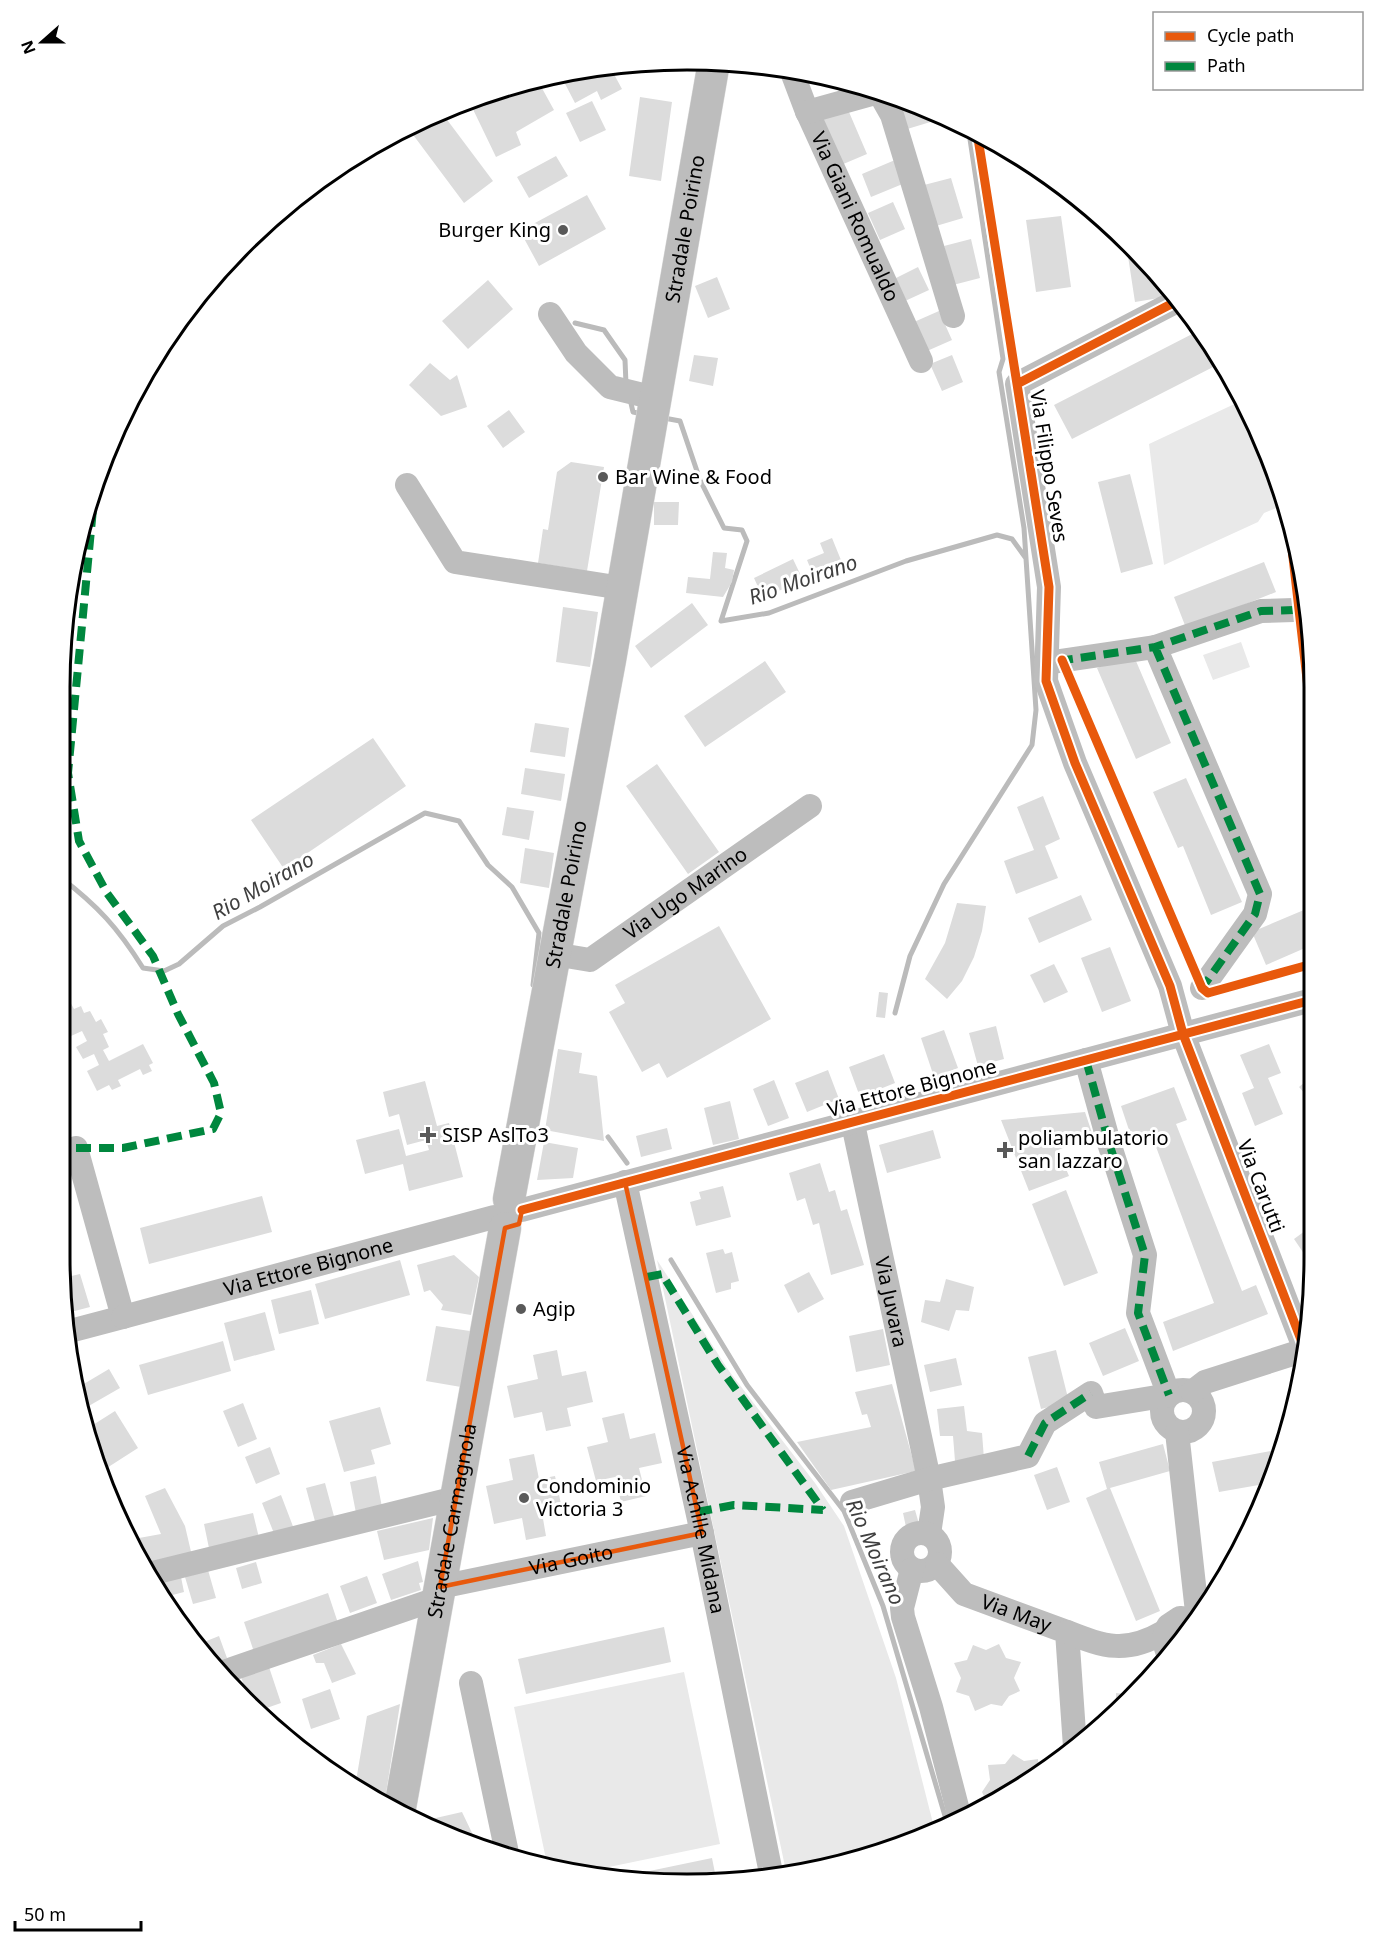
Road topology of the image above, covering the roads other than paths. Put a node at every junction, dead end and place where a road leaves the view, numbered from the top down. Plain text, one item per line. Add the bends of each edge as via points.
1 (712, 71) edge
2 (795, 80) edge
3 (863, 96) edge
4 (885, 103) edge
5 (807, 112) junction
6 (1171, 304) edge
7 (550, 314) dead end
8 (953, 316) dead end
9 (921, 361) dead end
10 (649, 409) junction
11 (407, 485) dead end
12 (622, 588) junction
13 (1294, 610) dead end
14 (1155, 647) junction
15 (1046, 663) junction
16 (810, 806) dead end
17 (554, 954) junction
18 (1202, 988) dead end
19 (1304, 1002) edge
20 (1183, 1034) junction
21 (1086, 1060) junction
22 (853, 1124) junction
23 (71, 1160) edge
24 (625, 1182) junction
25 (508, 1214) junction
26 (123, 1317) junction
27 (75, 1330) edge
28 (1299, 1335) edge
29 (1297, 1353) edge
30 (1180, 1394) junction
31 (1178, 1432) junction
32 (929, 1479) junction
33 (456, 1498) junction
34 (852, 1502) dead end
35 (702, 1533) junction
36 (929, 1534) junction
37 (936, 1564) junction
38 (912, 1569) junction
39 (157, 1572) edge
40 (440, 1593) junction
41 (1196, 1606) edge
42 (1188, 1617) edge
43 (1067, 1632) junction
44 (1161, 1644) edge
45 (229, 1670) edge
46 (471, 1683) dead end
47 (1074, 1737) edge
48 (401, 1803) edge
49 (958, 1812) edge
50 (506, 1847) edge
51 (770, 1869) edge

1 - 10 main road, Stradale Poirino
2 - 5 street, Via Giani Romualdo
3 - 5 street
4 - 8 street
5 - 9 street, Via Giani Romualdo
6 - 15 street, Via Filippo Seves via 1017,384 1049,587
7 - 10 street via 576,353 610,387
10 - 12 main road, Stradale Poirino
11 - 12 street via 455,562
12 - 17 main road, Stradale Poirino
13 - 14 street via 1261,611
14 - 15 street
14 - 18 street via 1260,894 1256,914
15 - 20 street, Via Carutti via 1046,681 1058,717 1170,986
16 - 17 street, Via Ugo Marino via 590,960
17 - 25 main road, Stradale Poirino
19 - 20 street, Via Ettore Bignone
20 - 21 street, Via Ettore Bignone
20 - 28 street, Via Carutti
21 - 22 street, Via Ettore Bignone
21 - 30 street via 1145,1256 1138,1313
22 - 24 street, Via Ettore Bignone
22 - 32 street, Via Juvara
23 - 26 street
24 - 25 street, Via Ettore Bignone
24 - 35 street, Via Achille Midana
25 - 26 street, Via Ettore Bignone
25 - 33 main road, Stradale Carmagnola
26 - 27 street, Via Ettore Bignone
29 - 30 street
30 - 31 street via 1162,1406 1161,1413 1166,1425
30 - 31 street via 1202,1402 1203,1415 1197,1427
30 - 32 street via 1096,1407 1091,1393 1045,1423 1028,1456
31 - 41 street
32 - 34 street
32 - 36 street, Via Juvara via 933,1507
33 - 39 street
33 - 40 main road, Stradale Carmagnola
35 - 40 street, Via Goito
35 - 51 street, Via Achille Midana
36 - 37 street via 940,1548
36 - 38 street via 916,1533 906,1541 902,1553
37 - 38 street via 925,1571
37 - 43 street, Via May via 964,1594
38 - 49 street via 903,1617
40 - 45 street, Via Goito
40 - 48 main road, Stradale Carmagnola
42 - 44 street via 1173,1621
43 - 44 street via 1104,1647
43 - 47 street, Via May
46 - 50 street

